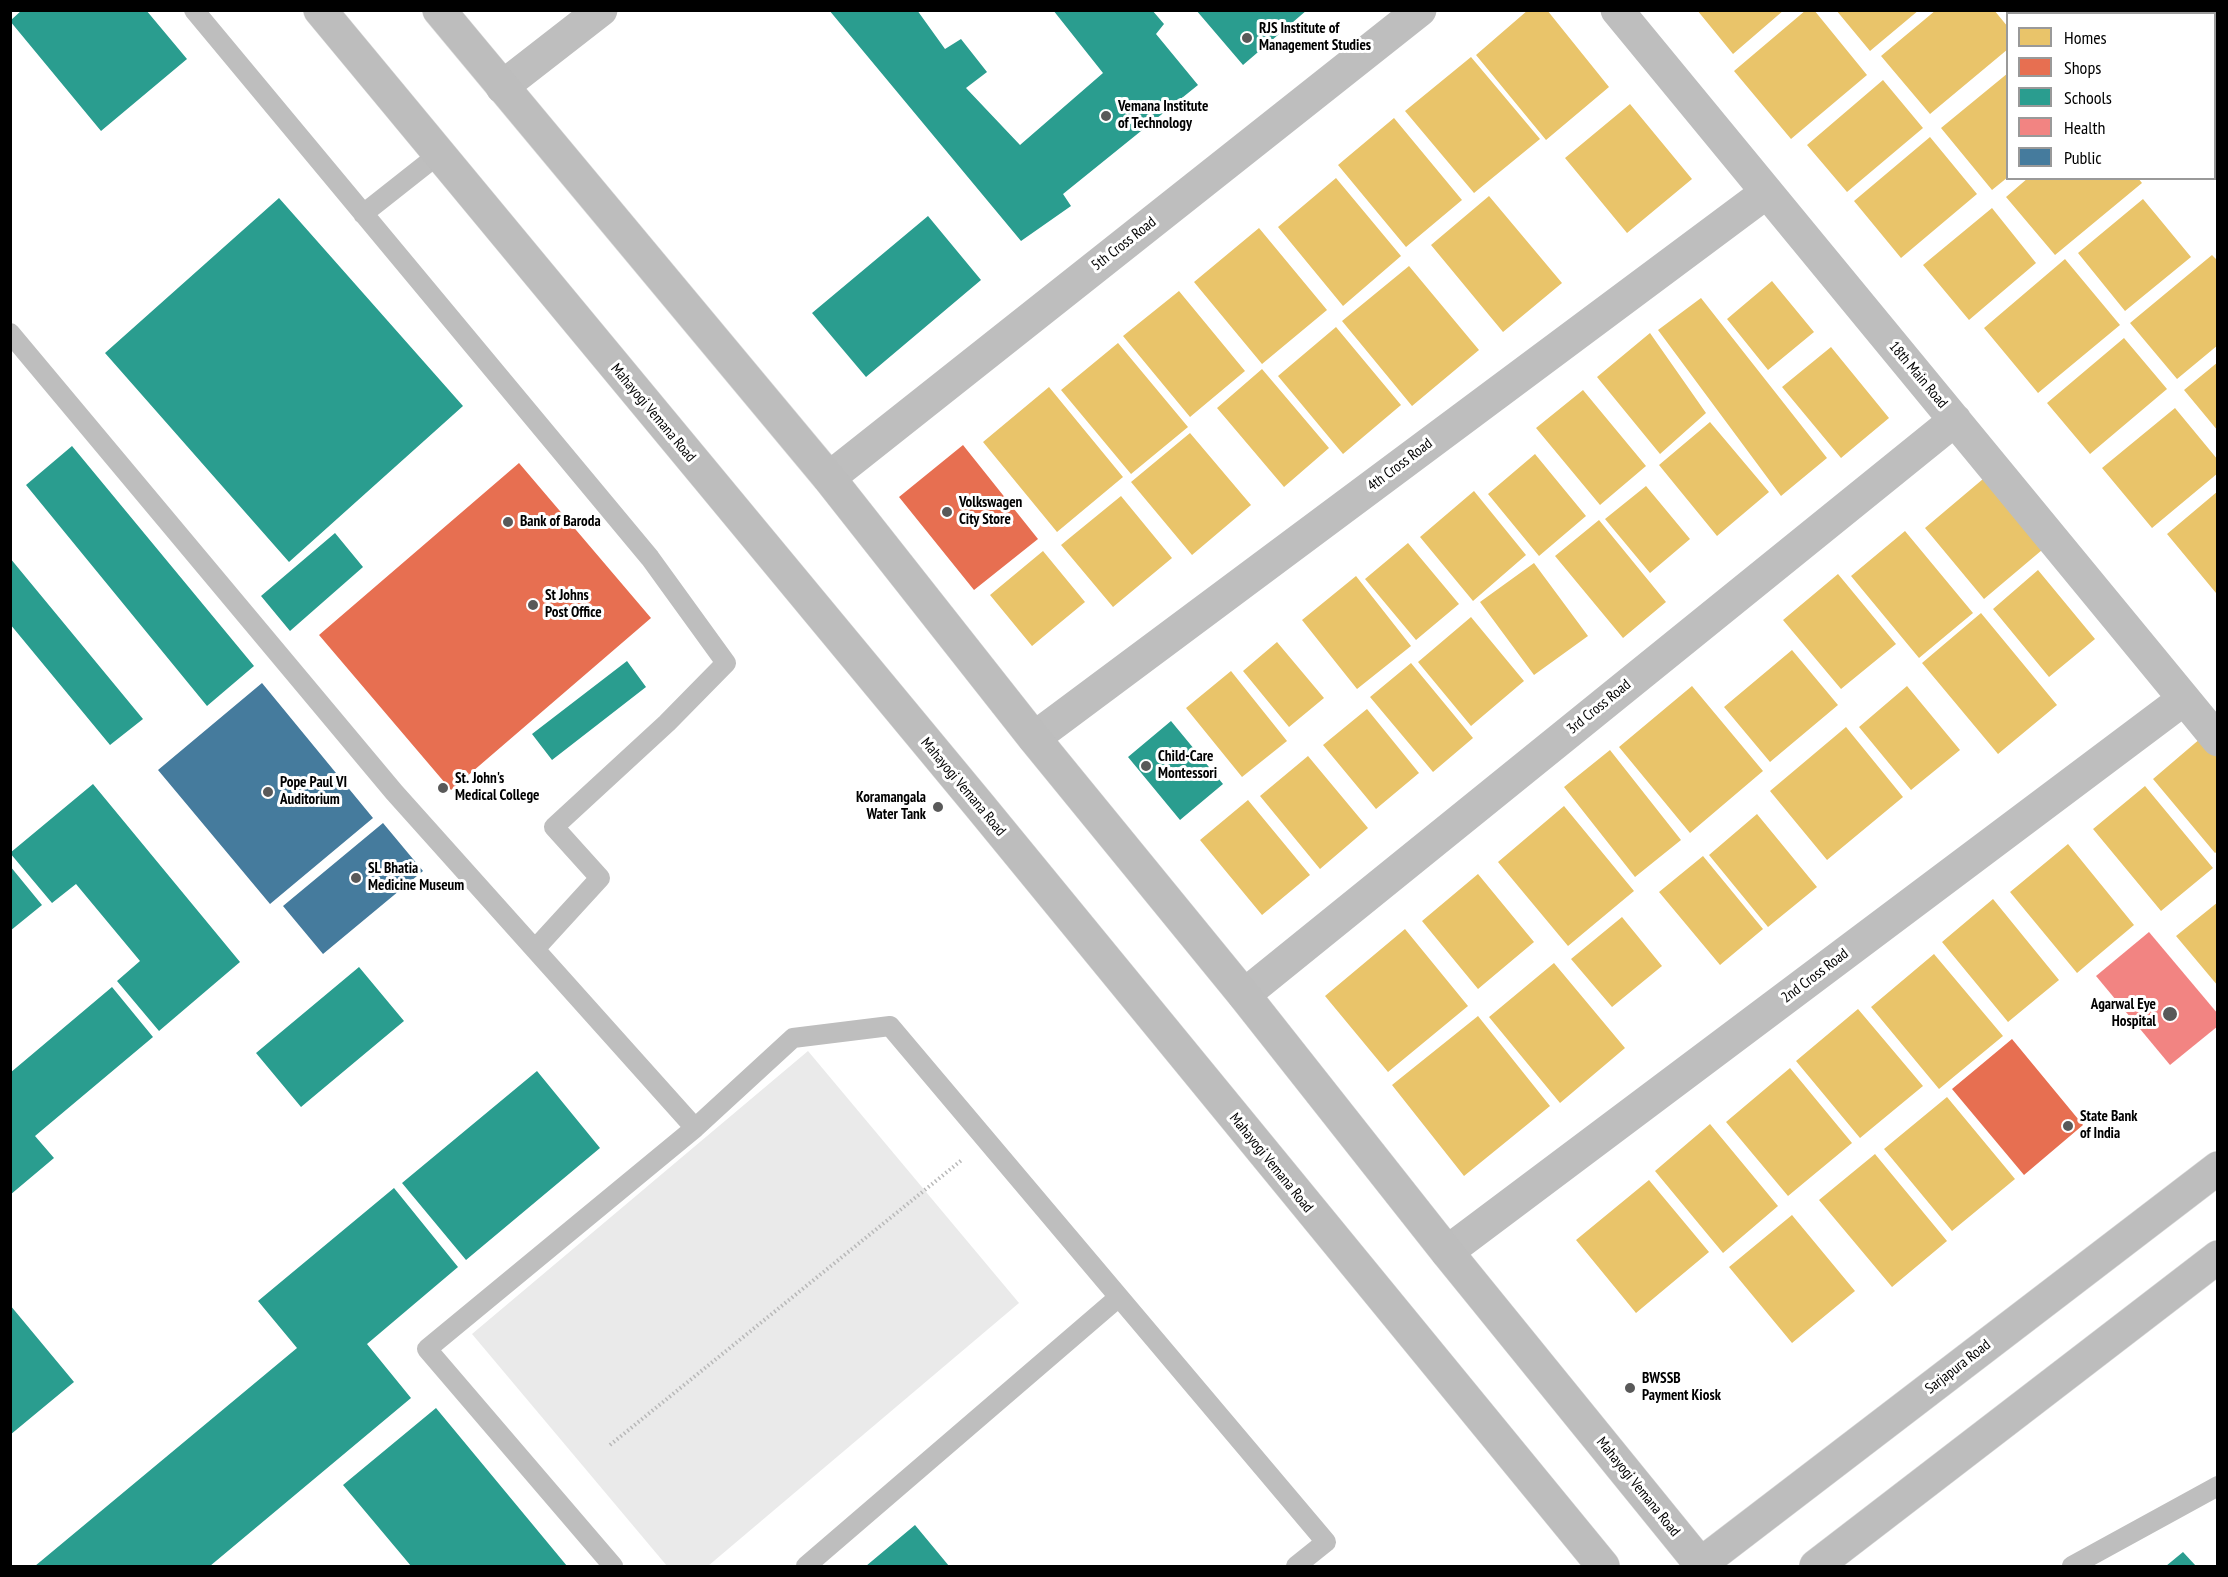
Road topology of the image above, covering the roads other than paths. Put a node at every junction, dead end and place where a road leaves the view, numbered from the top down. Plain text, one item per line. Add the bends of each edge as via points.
1 (194, 10) edge
2 (320, 10) edge
3 (439, 10) edge
4 (602, 10) edge
5 (1420, 10) edge
6 (1617, 10) edge
7 (502, 87) junction
8 (439, 154) junction
9 (1767, 192) junction
10 (363, 214) junction
11 (10, 333) edge
12 (1954, 420) junction
13 (829, 478) junction
14 (2184, 699) junction
15 (1034, 738) junction
16 (2217, 740) edge
17 (535, 949) junction
18 (1244, 995) junction
19 (695, 1128) junction
20 (2217, 1168) edge
21 (1446, 1252) junction
22 (2217, 1257) edge
23 (1119, 1297) junction
24 (2217, 1486) edge
25 (613, 1566) edge
26 (806, 1566) edge
27 (1296, 1566) edge
28 (1603, 1566) edge
29 (1700, 1566) edge
30 (1816, 1566) edge
31 (2072, 1566) edge

1 - 10 lane
2 - 8 main road, Mahayogi Vemana Road
3 - 7 main road, Mahayogi Vemana Road
4 - 7 street
5 - 13 street, 5th Cross Road
6 - 9 street, 18th Main Road
7 - 13 main road, Mahayogi Vemana Road
8 - 10 lane
8 - 28 main road, Mahayogi Vemana Road
9 - 12 street, 18th Main Road
9 - 15 street, 4th Cross Road
10 - 17 lane via 650,558 726,663 554,827 600,878
11 - 17 lane via 387,783
12 - 14 street, 18th Main Road
12 - 18 street, 3rd Cross Road
13 - 15 main road, Mahayogi Vemana Road
14 - 16 street, 18th Main Road
14 - 21 street, 2nd Cross Road
15 - 18 main road, Mahayogi Vemana Road
17 - 19 lane
18 - 21 main road, Mahayogi Vemana Road
19 - 23 lane via 793,1038 890,1026
19 - 25 lane via 428,1349
20 - 29 main road, Sarjapura Road
21 - 29 main road, Mahayogi Vemana Road
22 - 30 main road
23 - 26 lane
23 - 27 lane via 1326,1542
24 - 31 lane

